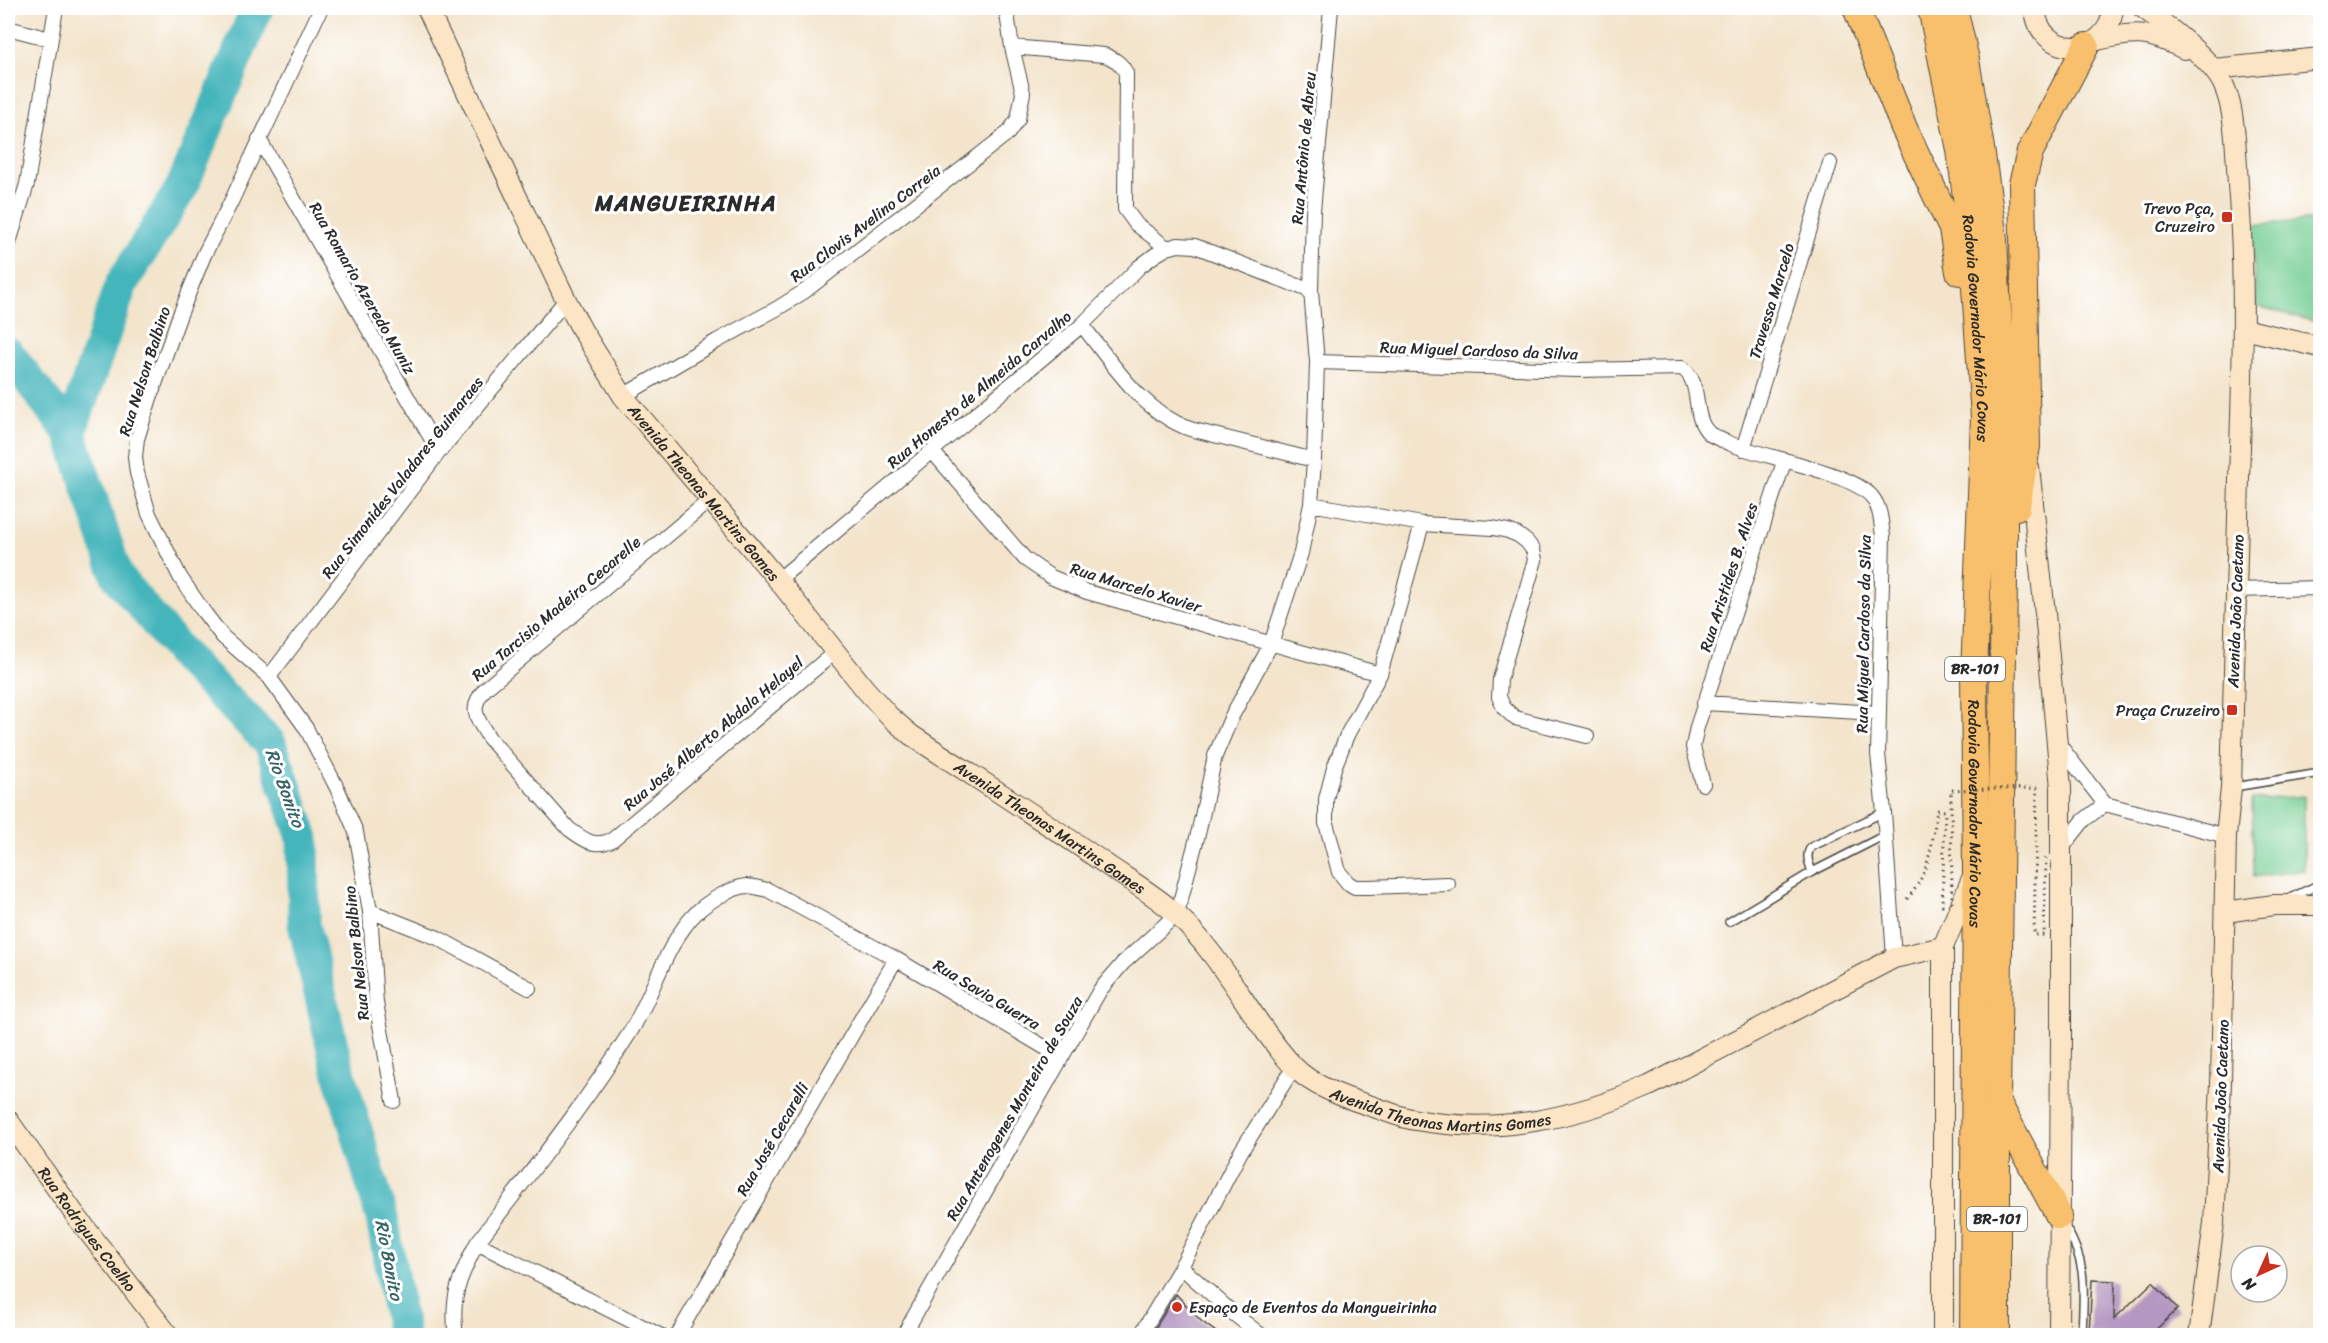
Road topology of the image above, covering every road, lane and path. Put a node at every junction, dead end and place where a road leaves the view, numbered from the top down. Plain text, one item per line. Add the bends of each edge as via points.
1 (56, 8) edge
2 (321, 8) edge
3 (427, 8) edge
4 (1006, 8) edge
5 (1331, 8) edge
6 (1857, 8) edge
7 (1931, 8) edge
8 (1954, 8) edge
9 (2035, 8) edge
10 (2113, 8) edge
11 (2143, 8) edge
12 (2162, 8) edge
13 (8, 28) edge
14 (51, 39) junction
15 (2091, 43) junction
16 (1012, 47) junction
17 (2320, 58) edge
18 (2214, 69) junction
19 (259, 139) junction
20 (1830, 164) dead end
21 (8, 246) edge
22 (1167, 248) junction
23 (1311, 291) junction
24 (566, 300) junction
25 (1082, 325) junction
26 (2244, 328) junction
27 (2320, 347) edge
28 (1317, 362) junction
29 (623, 396) junction
30 (1984, 417) junction
31 (2027, 446) junction
32 (1743, 449) junction
33 (932, 451) junction
34 (439, 452) junction
35 (1314, 460) junction
36 (1784, 462) junction
37 (711, 499) junction
38 (1311, 504) junction
39 (1422, 524) junction
40 (778, 580) junction
41 (2004, 581) junction
42 (2320, 588) edge
43 (2235, 590) junction
44 (1271, 644) junction
45 (835, 652) junction
46 (1380, 674) junction
47 (269, 677) junction
48 (1704, 703) junction
49 (1877, 713) junction
50 (1587, 736) dead end
51 (2055, 740) junction
52 (2320, 773) edge
53 (1703, 784) dead end
54 (2230, 788) junction
55 (2105, 804) junction
56 (1884, 812) junction
57 (1885, 835) junction
58 (2226, 836) junction
59 (612, 840) joint
60 (2053, 854) junction
61 (1976, 870) junction
62 (1812, 872) junction
63 (1448, 884) dead end
64 (2320, 884) edge
65 (2274, 905) junction
66 (2320, 905) edge
67 (370, 911) junction
68 (1891, 911) junction
69 (2225, 912) junction
70 (1177, 914) junction
71 (1729, 922) dead end
72 (1943, 947) junction
73 (1894, 958) junction
74 (896, 959) junction
75 (529, 988) dead end
76 (1061, 1057) junction
77 (1294, 1067) junction
78 (394, 1101) dead end
79 (1997, 1102) junction
80 (8, 1120) edge
81 (2060, 1216) junction
82 (477, 1243) junction
83 (1182, 1267) junction
84 (169, 1335) edge
85 (456, 1335) edge
86 (661, 1335) edge
87 (677, 1335) edge
88 (903, 1335) edge
89 (1140, 1335) edge
90 (1262, 1335) edge
91 (1943, 1335) edge
92 (1973, 1335) edge
93 (1997, 1335) edge
94 (2059, 1335) edge
95 (2082, 1335) edge
96 (2199, 1335) edge

1 - 14 street
2 - 19 street, Rua Nelson Balbino
3 - 24 street, Avenida Theonas Martins Gomes
4 - 16 street, Rua Clovis Avelino Correia
5 - 23 street, Rua Antônio de Abreu via 1313,211
6 - 30 highway via 1904,128 1952,229
7 - 30 highway, Rodovia Governador Mário Covas / BR-101 via 1968,209
8 - 41 highway, Rodovia Governador Mário Covas / BR-101 via 1994,239 2004,417
9 - 15 street via 2035,17 2050,39 2073,47
10 - 15 street via 2106,31
11 - 18 street, Avenida João Caetano
12 - 18 street
13 - 14 street
14 - 21 street via 27,184
15 - 18 street via 2126,33 2151,36 2185,50
15 - 31 highway via 2030,152 2022,184
16 - 22 street via 1104,55 1121,65 1126,73 1125,209 1136,224
16 - 29 street, Rua Clovis Avelino Correia via 1023,93 1018,119 1008,133 805,291
17 - 18 street
18 - 26 street, Avenida João Caetano via 2229,103 2235,146
19 - 34 street, Rua Romario Azeredo Muniz
19 - 47 street, Rua Nelson Balbino via 178,317 137,439 135,457 149,514 180,577 224,638
20 - 32 street, Travessa Marcelo
22 - 23 street via 1178,245 1208,250
22 - 25 street, Rua Honesto de Almeida Carvalho via 1139,267
23 - 28 street, Rua Antônio de Abreu
24 - 29 street, Avenida Theonas Martins Gomes
24 - 34 street, Rua Simonides Valadares Guimaraes
25 - 33 street, Rua Honesto de Almeida Carvalho
25 - 35 street via 1137,394 1170,422
26 - 27 street
26 - 43 street, Avenida João Caetano
28 - 32 street, Rua Miguel Cardoso da Silva via 1578,370 1682,368 1690,373 1706,430
28 - 35 street, Rua Antônio de Abreu
29 - 37 street, Avenida Theonas Martins Gomes
30 - 61 highway, Rodovia Governador Mário Covas / BR-101 via 1974,675
31 - 41 highway
31 - 51 street
32 - 36 street, Rua Miguel Cardoso da Silva
33 - 40 street, Rua Honesto de Almeida Carvalho
33 - 44 street, Rua Marcelo Xavier via 1025,559 1050,578
34 - 47 street, Rua Simonides Valadares Guimaraes
35 - 38 street, Rua Antônio de Abreu
36 - 48 street, Rua Aristides B. Alves
36 - 49 street, Rua Miguel Cardoso da Silva via 1851,482 1872,496 1877,505 1883,536
37 - 40 street, Avenida Theonas Martins Gomes
37 - 59 street, Rua Tarcisio Madeira Cecarelle via 476,699 476,716 489,738 569,829 593,843
38 - 39 street
38 - 44 street, Rua Antônio de Abreu via 1301,553
39 - 46 street
39 - 50 street via 1493,528 1518,535 1527,542 1535,560 1500,679 1499,697 1515,718
40 - 45 street, Avenida Theonas Martins Gomes
41 - 79 highway, Rodovia Governador Mário Covas / BR-101
42 - 43 street
43 - 54 street, Avenida João Caetano
44 - 46 street, Rua Marcelo Xavier
44 - 70 street, Rua Antônio de Abreu via 1215,756
45 - 59 street, Rua José Alberto Abdala Helayel
45 - 70 street, Avenida Theonas Martins Gomes via 889,716 911,735
46 - 63 street via 1347,735 1326,799 1326,823 1339,872 1355,886
47 - 67 street, Rua Nelson Balbino via 306,728 356,832
48 - 49 street
48 - 53 street, Rua Aristides B. Alves via 1693,747
49 - 56 street, Rua Miguel Cardoso da Silva
51 - 55 street
51 - 60 street via 2061,788
52 - 54 lane
54 - 58 street, Avenida João Caetano
55 - 58 street
55 - 60 street via 2084,820
56 - 57 street, Rua Miguel Cardoso da Silva
56 - 62 lane via 1811,847 1808,859
57 - 62 lane
57 - 68 street, Rua Miguel Cardoso da Silva
58 - 69 street, Avenida João Caetano
60 - 68 path, bridge via 2044,935 2034,935 2037,788 1951,790 1952,905 1942,905 1945,811 1937,810 1925,870 1908,898
60 - 81 street
61 - 72 street
61 - 92 highway, Rodovia Governador Mário Covas / BR-101
62 - 71 lane
64 - 65 lane
65 - 66 street
65 - 69 street
67 - 75 street via 438,938
67 - 78 street, Rua Nelson Balbino via 376,1003
68 - 73 street, Rua Miguel Cardoso da Silva
69 - 96 street, Avenida João Caetano via 2214,1223
70 - 76 street, Rua Antenogenes Monteiro de Souza via 1110,976
70 - 77 street, Avenida Theonas Martins Gomes via 1203,943
72 - 73 street, Avenida Theonas Martins Gomes
72 - 91 street
73 - 77 street, Avenida Theonas Martins Gomes via 1649,1086 1608,1104 1550,1120 1476,1126 1414,1120 1344,1098
74 - 76 street, Rua Savio Guerra
74 - 82 street, Rua Savio Guerra via 768,890 746,886 699,910 669,951 632,1031 596,1086
74 - 87 street, Rua José Cecarelli
76 - 88 street, Rua Antenogenes Monteiro de Souza
77 - 83 street via 1240,1153
79 - 81 highway
79 - 93 highway, Rodovia Governador Mário Covas / BR-101
80 - 84 street, Rua Rodrigues Coelho via 76,1216
81 - 94 street
81 - 95 lane via 2076,1245 2084,1273
82 - 85 street, Rua Savio Guerra via 455,1292
82 - 86 street
83 - 89 street
83 - 90 street

